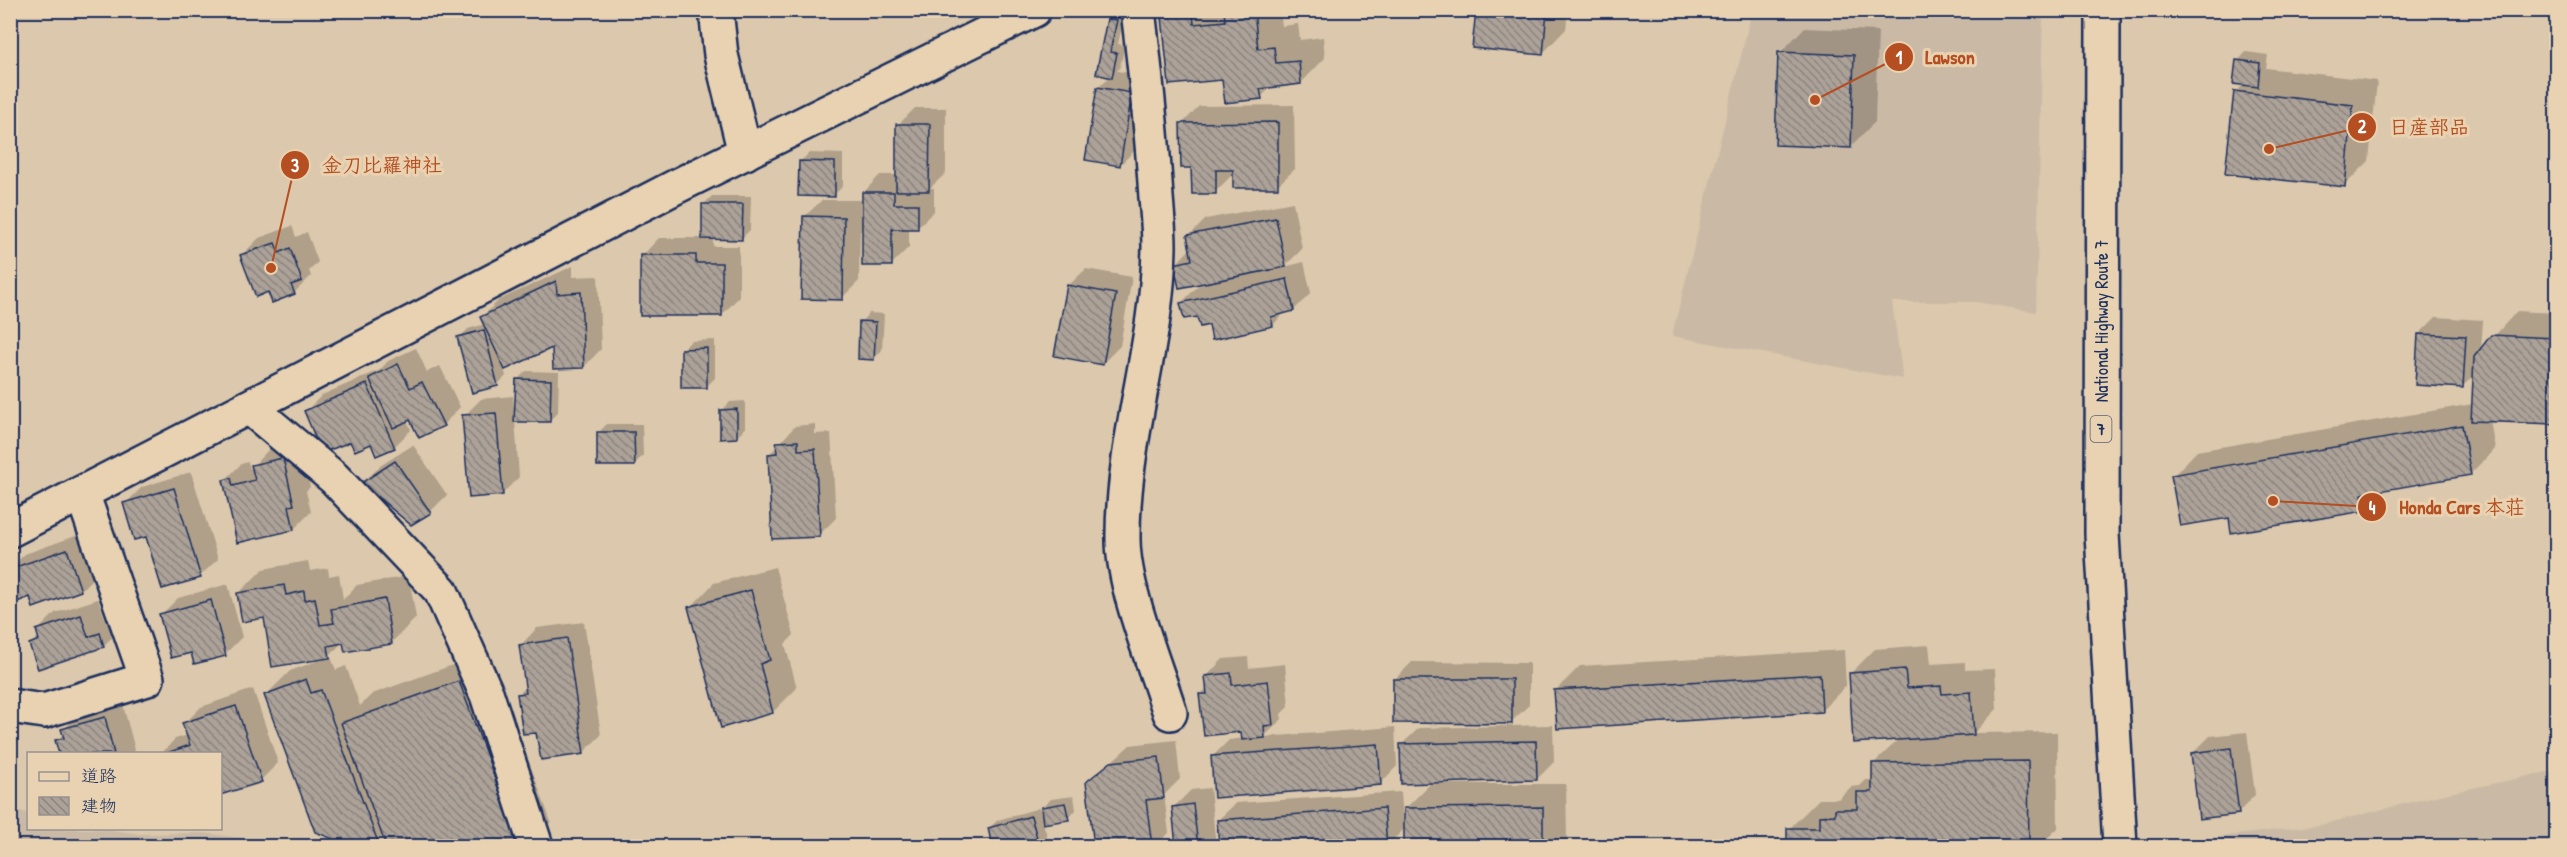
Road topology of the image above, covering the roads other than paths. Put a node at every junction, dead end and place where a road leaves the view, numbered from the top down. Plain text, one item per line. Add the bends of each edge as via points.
1 (716, 10) edge
2 (1034, 10) edge
3 (1138, 10) edge
4 (2103, 10) edge
5 (746, 153) junction
6 (249, 407) junction
7 (82, 494) junction
8 (10, 530) edge
9 (10, 706) edge
10 (1170, 713) dead end
11 (536, 846) edge
12 (2120, 846) edge

1 - 5 main road via 722,55
2 - 5 main road
3 - 10 main road via 1159,246 1152,333 1135,422 1123,539 1126,570
4 - 12 main road, National Highway Route 7 / 7 via 2102,534
5 - 6 main road
6 - 7 main road
6 - 11 main road via 334,478 441,591 486,695
7 - 8 main road
7 - 9 main road via 147,679 44,711

